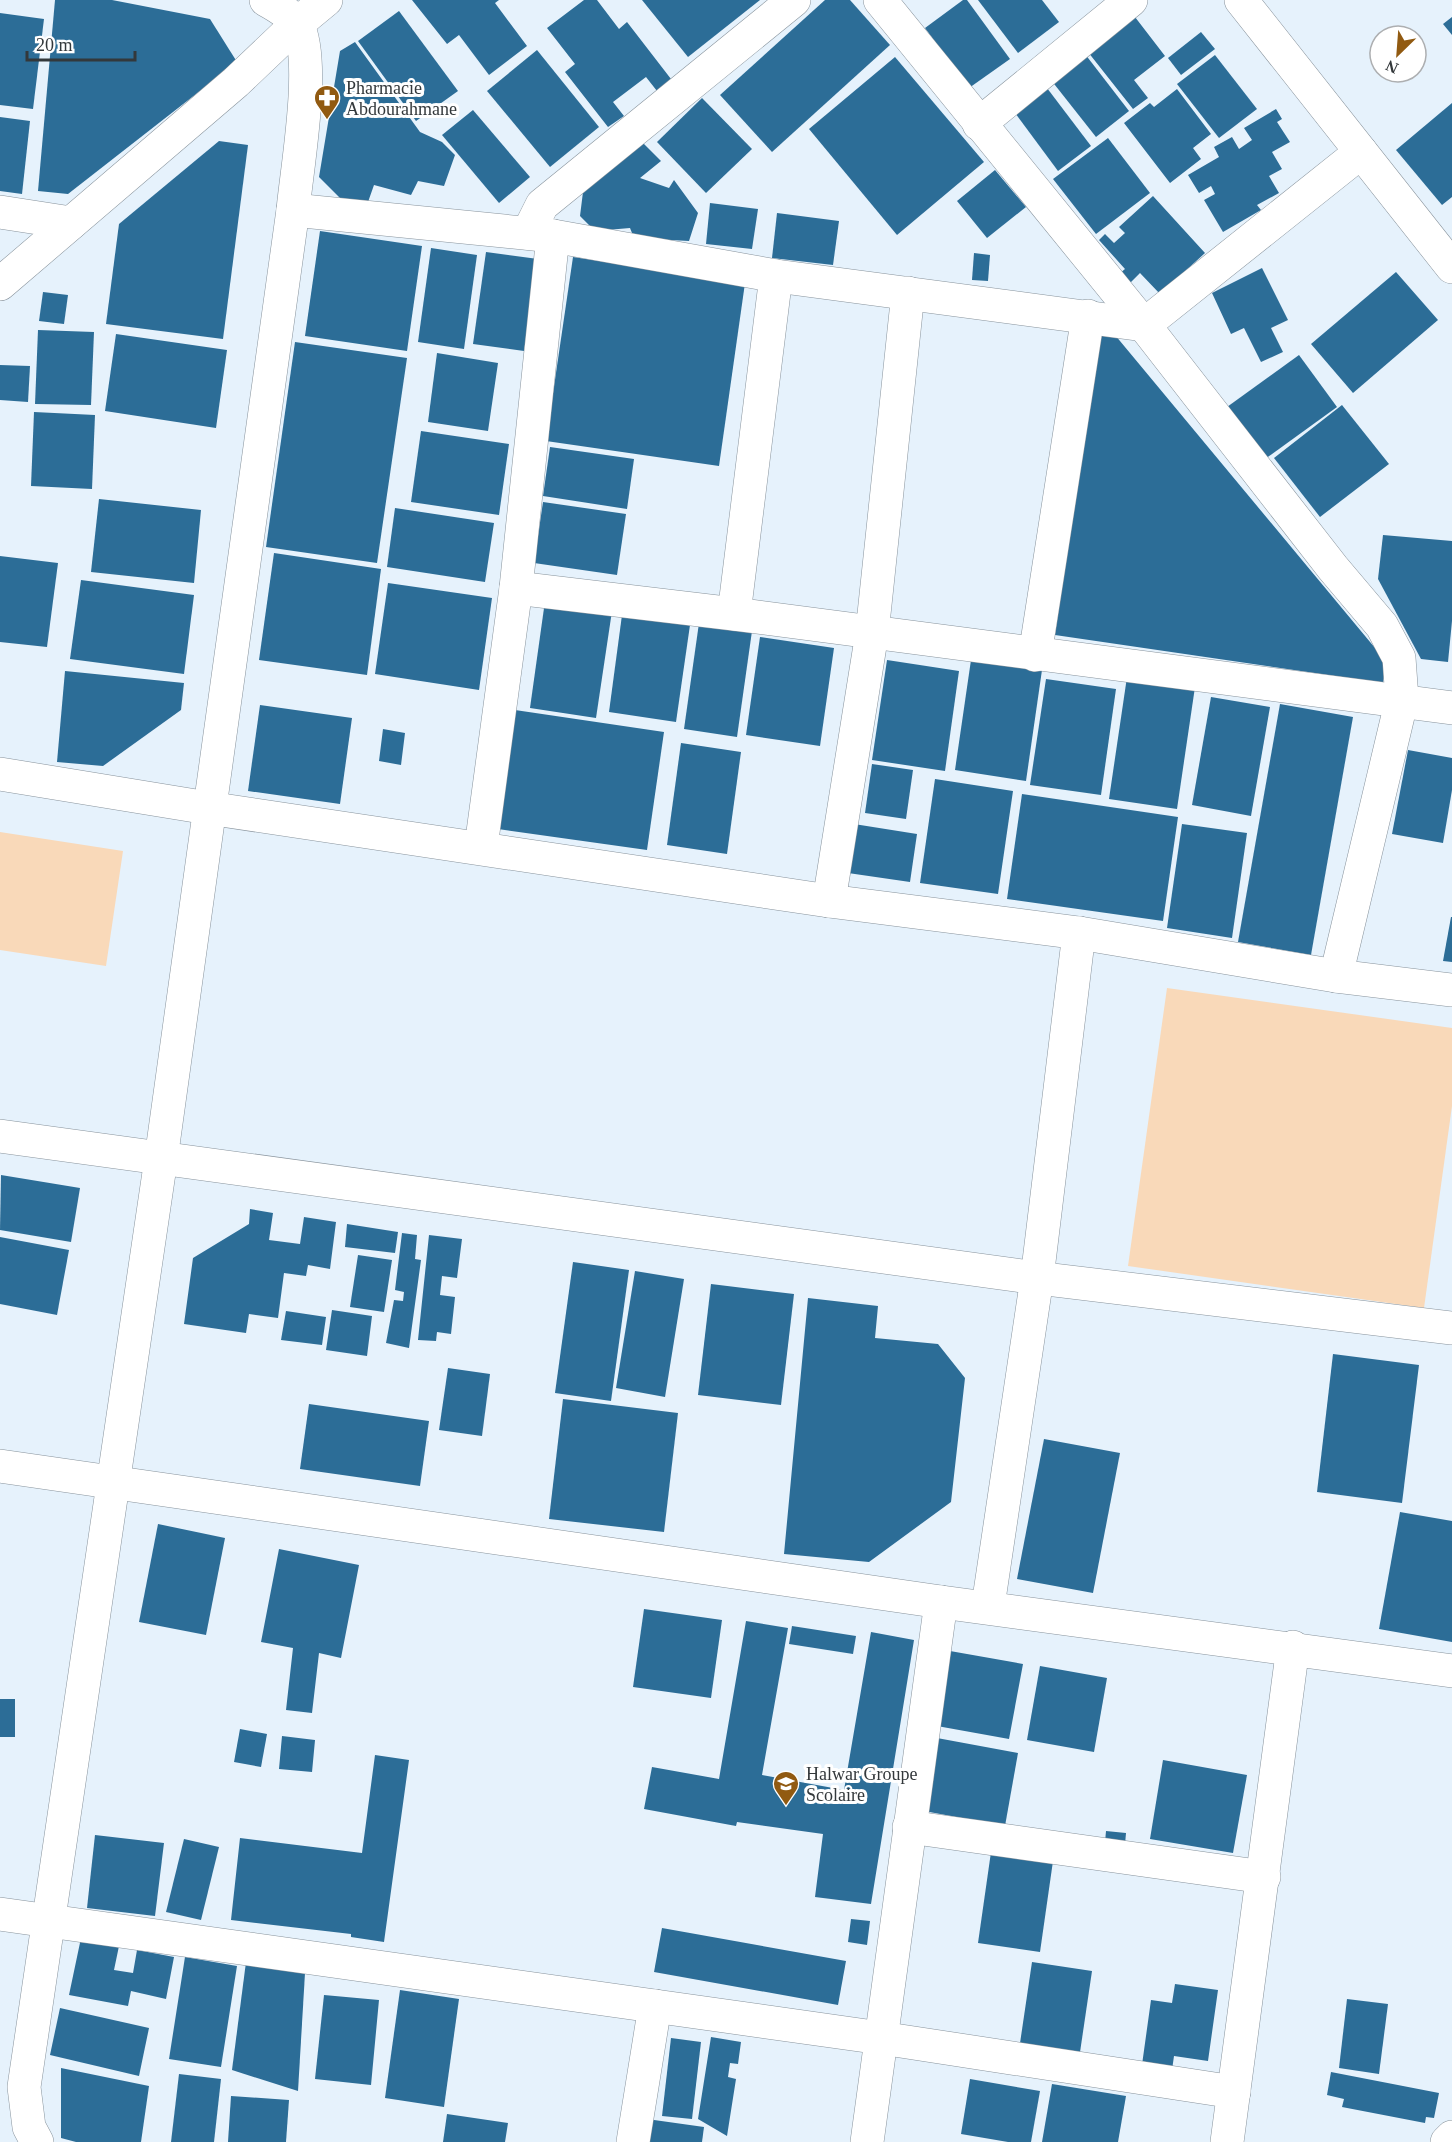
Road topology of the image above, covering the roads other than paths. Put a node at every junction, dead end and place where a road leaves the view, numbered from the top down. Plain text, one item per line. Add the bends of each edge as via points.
1 (266, 0) edge
2 (326, 0) edge
3 (794, 0) edge
4 (880, 0) edge
5 (1131, 0) edge
6 (1241, 0) edge
7 (297, 24) junction
8 (979, 124) junction
9 (1361, 152) junction
10 (293, 210) junction
11 (0, 212) edge
12 (71, 223) junction
13 (541, 235) junction
14 (1452, 267) edge
15 (776, 276) junction
16 (0, 284) edge
17 (908, 293) junction
18 (1088, 316) junction
19 (1144, 325) junction
20 (516, 588) junction
21 (734, 614) junction
22 (872, 633) junction
23 (1035, 655) junction
24 (1402, 699) junction
25 (1452, 708) edge
26 (0, 774) edge
27 (208, 808) junction
28 (481, 847) junction
29 (829, 901) junction
30 (1079, 933) junction
31 (1336, 976) junction
32 (1452, 990) edge
33 (0, 1137) edge
34 (161, 1160) junction
35 (1036, 1278) junction
36 (1452, 1328) edge
37 (0, 1466) edge
38 (113, 1482) junction
39 (941, 1602) junction
40 (988, 1606) junction
41 (1293, 1647) junction
42 (1452, 1671) edge
43 (909, 1827) junction
44 (1264, 1877) junction
45 (0, 1914) edge
46 (47, 1921) junction
47 (654, 2006) junction
48 (881, 2038) junction
49 (1234, 2092) junction
50 (1452, 2137) edge
51 (37, 2142) edge
52 (633, 2142) edge
53 (867, 2142) edge
54 (1227, 2142) edge
55 (1447, 2142) edge

1 - 7 street
2 - 7 street
3 - 13 street via 542,205
4 - 8 street
5 - 8 street
6 - 9 street
7 - 10 street via 304,43 305,63
7 - 12 street via 236,82
8 - 19 street
9 - 14 street
9 - 19 street
10 - 13 street
10 - 27 street
11 - 12 street
12 - 16 street
13 - 15 street
13 - 20 street
15 - 17 street
15 - 21 street
17 - 18 street
17 - 22 street
18 - 19 street
18 - 23 street
19 - 24 street via 1382,626 1399,658
20 - 21 street
20 - 28 street
21 - 22 street
22 - 23 street
22 - 29 street
23 - 24 street
24 - 25 street
24 - 31 street
26 - 27 street
27 - 28 street
27 - 34 street
28 - 29 street
29 - 30 street
30 - 31 street
30 - 35 street
31 - 32 street
33 - 34 street
34 - 35 street
34 - 38 street
35 - 36 street
35 - 40 street
37 - 38 street
38 - 39 street
38 - 46 street
39 - 40 street
39 - 43 street
40 - 41 street
41 - 42 street
41 - 44 street
43 - 44 street
43 - 48 street
44 - 49 street
45 - 46 street
46 - 47 street
46 - 51 street via 24,2087 29,2127
47 - 48 street
47 - 52 street
48 - 49 street
48 - 53 street
49 - 54 street
50 - 55 street

